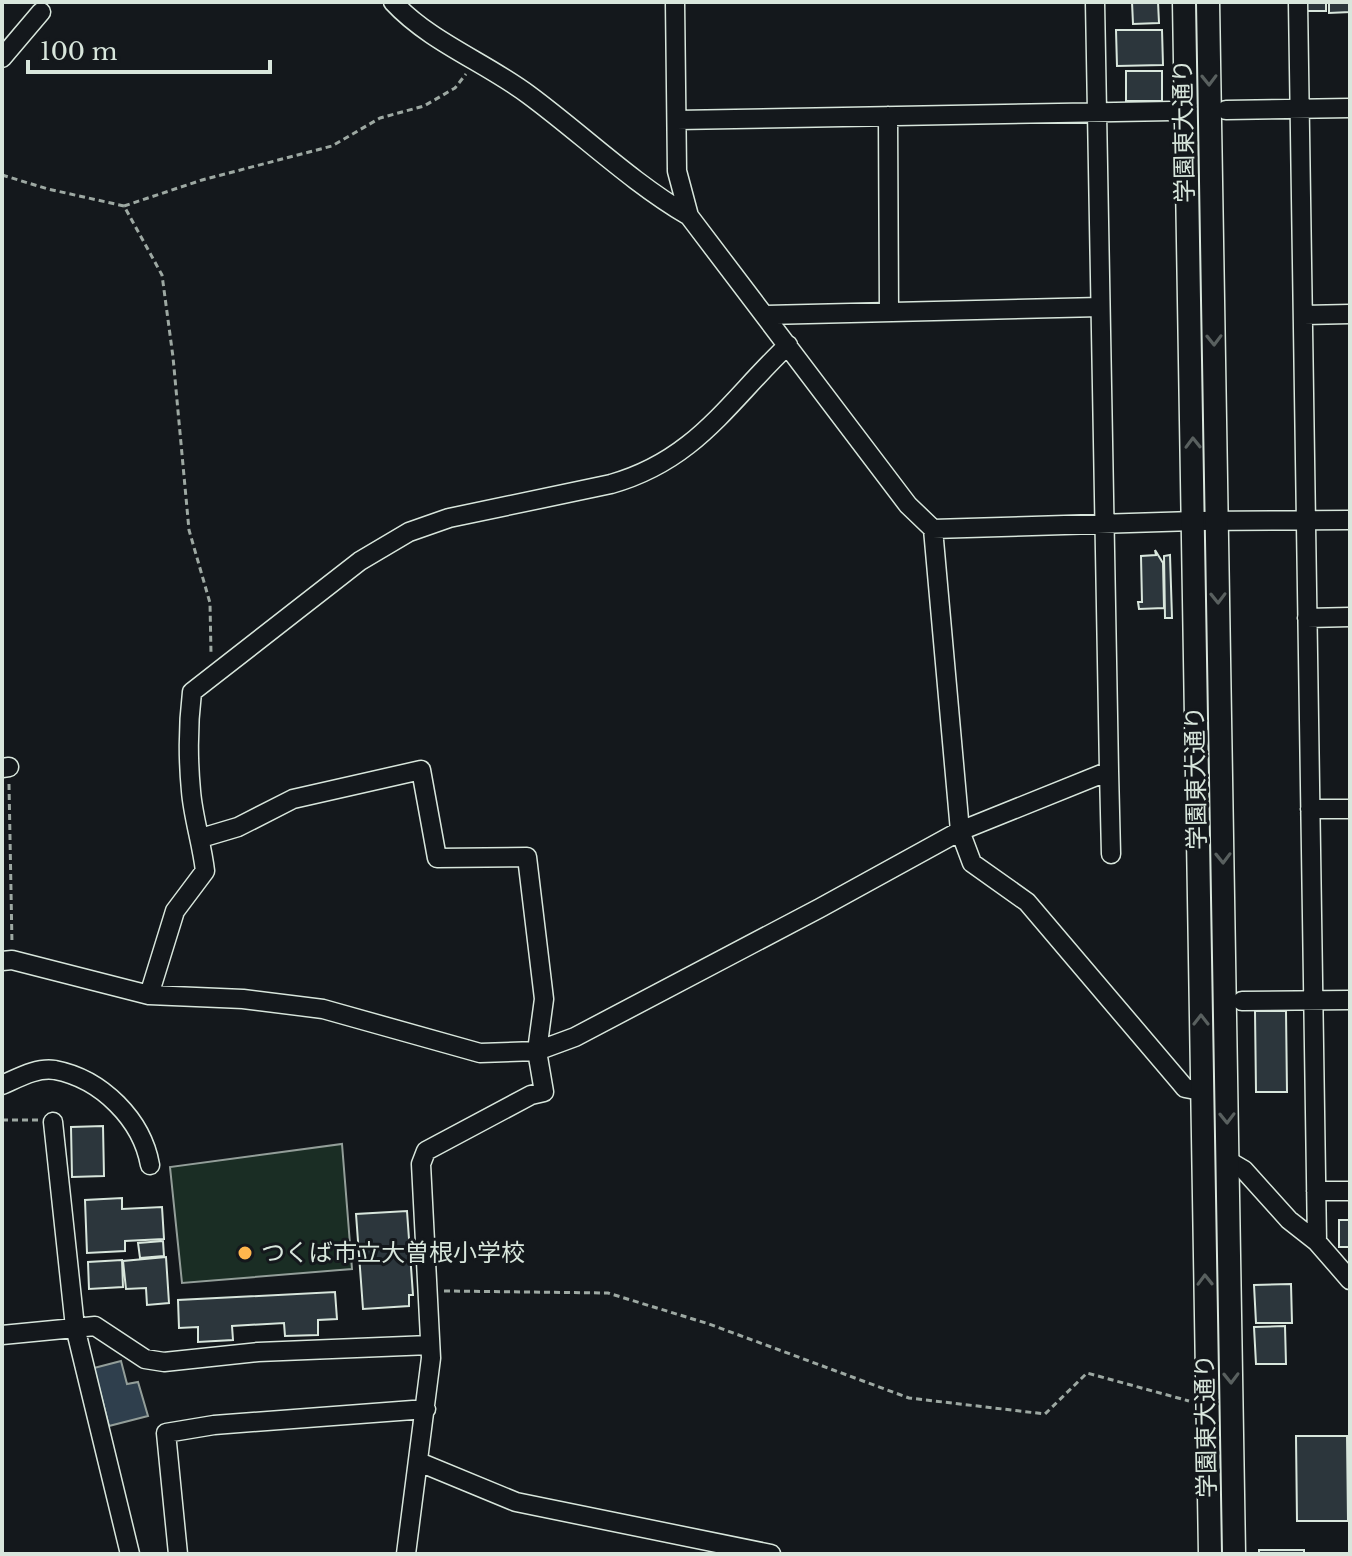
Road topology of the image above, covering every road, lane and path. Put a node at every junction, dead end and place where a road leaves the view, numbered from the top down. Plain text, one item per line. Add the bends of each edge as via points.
1 (393, 2) edge
2 (675, 2) edge
3 (1095, 2) edge
4 (1184, 2) edge
5 (1208, 2) edge
6 (1298, 2) edge
7 (41, 12) dead end
8 (2, 58) edge
9 (475, 61) junction
10 (1350, 108) edge
11 (1226, 110) dead end
12 (1300, 110) junction
13 (1172, 111) dead end
14 (1097, 113) junction
15 (888, 116) junction
16 (677, 120) junction
17 (2, 175) edge
18 (124, 206) junction
19 (689, 216) junction
20 (1100, 307) junction
21 (889, 312) junction
22 (1350, 314) edge
23 (766, 315) junction
24 (1304, 315) junction
25 (788, 345) junction
26 (1205, 520) junction
27 (1306, 520) junction
28 (1350, 520) edge
29 (1104, 524) junction
30 (933, 529) junction
31 (1350, 617) edge
32 (1307, 618) junction
33 (212, 676) junction
34 (5, 767) edge
35 (1109, 771) junction
36 (1310, 809) junction
37 (1350, 809) edge
38 (960, 831) junction
39 (201, 838) junction
40 (1111, 854) dead end
41 (7, 960) edge
42 (149, 995) junction
43 (1350, 1000) edge
44 (1242, 1001) dead end
45 (1313, 1001) junction
46 (537, 1051) junction
47 (2, 1085) edge
48 (1201, 1091) junction
49 (2, 1120) edge
50 (53, 1122) joint
51 (1227, 1160) junction
52 (150, 1165) dead end
53 (1316, 1191) junction
54 (1350, 1191) edge
55 (1317, 1242) junction
56 (1350, 1280) edge
57 (428, 1291) junction
58 (75, 1327) junction
59 (2, 1335) edge
60 (430, 1345) junction
61 (1193, 1403) dead end
62 (426, 1409) junction
63 (419, 1462) junction
64 (130, 1554) edge
65 (178, 1554) edge
66 (406, 1554) edge
67 (771, 1554) edge
68 (1210, 1554) edge
69 (1234, 1554) edge

1 - 9 street via 418,25
2 - 16 street
3 - 14 street
26 -> 4 main road, 学園東大通り
5 -> 26 main road, 学園東大通り
6 - 12 street
7 - 8 street
9 - 18 path via 455,88 424,106 380,118 332,146
9 - 19 street via 527,93
10 - 12 street
11 - 12 street
12 - 24 street
13 - 14 street
14 - 15 street
14 - 20 street
15 - 16 street
15 - 21 street
16 - 19 street via 677,171
17 - 18 path
18 - 33 path via 162,275 189,530 210,603
19 - 23 street
20 - 21 street
20 - 29 street
21 - 23 street
22 - 24 street
23 - 25 street
24 - 27 street
25 - 30 street via 908,505
25 - 33 street via 722,416 668,461 611,484 449,518 409,532 360,561
26 - 27 street
26 - 29 street
48 -> 26 main road, 学園東大通り
26 -> 51 main road, 学園東大通り
27 - 28 street
27 - 32 street
29 - 30 street
29 - 35 street
30 - 38 street
31 - 32 street
32 - 36 street
33 - 39 street via 192,692 189,718 191,794
34 - 41 path
35 - 38 street
35 - 40 street
36 - 37 street
36 - 45 street
38 - 46 street via 575,1037
38 - 48 street via 972,863 1027,902 1185,1088
39 - 42 street via 205,871 175,911
39 - 46 street via 238,827 293,799 421,770 437,858 527,857 544,999
41 - 42 street
42 - 46 street via 323,1009 480,1053
43 - 45 street
44 - 45 street
45 - 53 street
46 - 57 street via 544,1092 426,1151 421,1180
47 - 52 street via 53,1070 85,1082 125,1112 142,1136
68 -> 48 main road, 学園東大通り
49 - 50 path
50 - 58 street
51 - 55 street via 1244,1170
51 -> 69 main road, 学園東大通り
53 - 54 street
53 - 55 street
55 - 56 street
57 - 60 street
57 - 61 path via 608,1293 909,1398 1045,1414 1087,1373
58 - 59 street
58 - 60 street via 95,1326 145,1359 164,1362
58 - 64 street
60 - 62 street
62 - 63 street
62 - 65 street via 166,1433
63 - 66 street
63 - 67 street via 516,1502

